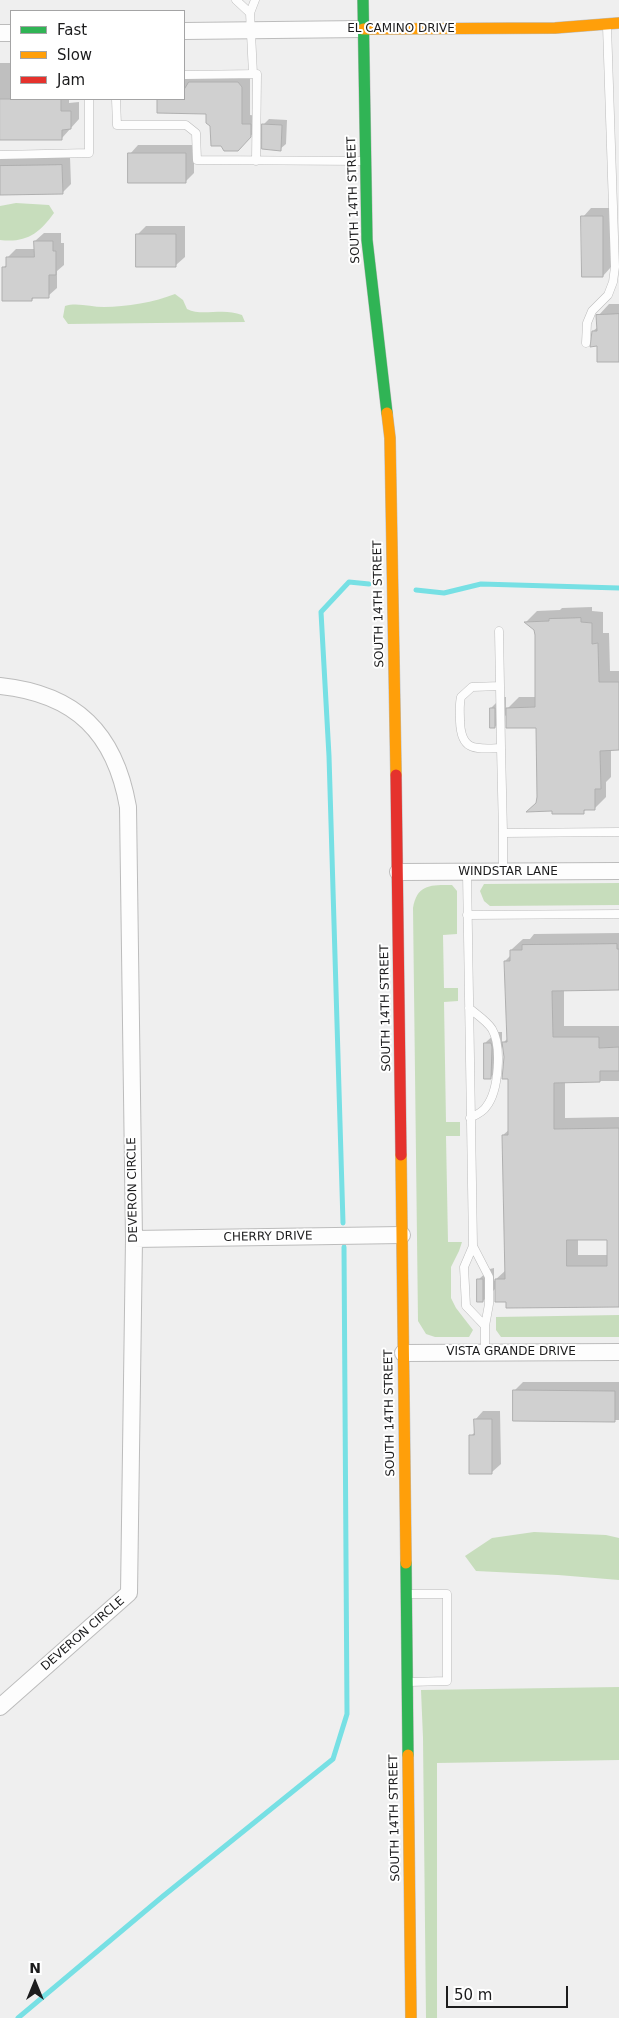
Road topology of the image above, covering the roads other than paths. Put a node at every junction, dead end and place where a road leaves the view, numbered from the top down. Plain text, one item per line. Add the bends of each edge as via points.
1 (236, 0) edge
2 (255, 0) edge
3 (363, 0) edge
4 (250, 13) junction
5 (619, 23) edge
6 (606, 24) junction
7 (363, 29) junction
8 (251, 30) junction
9 (185, 31) edge
10 (253, 74) junction
11 (185, 75) edge
12 (89, 100) edge
13 (116, 100) edge
14 (615, 153) edge
15 (0, 155) edge
16 (256, 160) junction
17 (366, 161) junction
18 (586, 343) dead end
19 (500, 632) dead end
20 (0, 686) edge
21 (500, 686) junction
22 (501, 748) junction
23 (619, 832) edge
24 (503, 833) junction
25 (619, 871) edge
26 (398, 872) junction
27 (466, 873) junction
28 (503, 873) junction
29 (619, 914) edge
30 (467, 915) junction
31 (469, 1008) junction
32 (470, 1118) junction
33 (402, 1235) junction
34 (134, 1239) junction
35 (472, 1246) junction
36 (485, 1326) junction
37 (485, 1352) junction
38 (619, 1352) edge
39 (403, 1353) junction
40 (406, 1594) junction
41 (407, 1682) junction
42 (0, 1706) edge
43 (411, 2018) edge

1 - 4 lane
2 - 4 lane
3 - 7 main road, SOUTH 14TH STREET
4 - 8 lane
5 - 6 main road, EL CAMINO DRIVE
6 - 7 main road, EL CAMINO DRIVE via 555,28
6 - 14 lane
7 - 8 street, EL CAMINO DRIVE
7 - 17 main road, SOUTH 14TH STREET
8 - 9 street, EL CAMINO DRIVE
8 - 10 lane
10 - 11 lane
10 - 16 lane via 257,74
12 - 15 lane via 89,153
13 - 16 lane via 117,125 186,125 196,133 197,160
14 - 18 lane via 613,282 608,296 592,312 587,323
16 - 17 lane
17 - 26 main road, SOUTH 14TH STREET via 367,240 390,438
19 - 21 lane
20 - 34 street, DEVERON CIRCLE via 19,688 56,700 83,717 104,739 123,782 128,817
21 - 22 lane
21 - 22 lane via 472,687 460,697 459,703 460,734 464,741 479,748
22 - 24 lane
23 - 24 lane
24 - 28 lane
25 - 28 street, WINDSTAR LANE
26 - 27 street, WINDSTAR LANE
26 - 33 main road, SOUTH 14TH STREET
27 - 28 street, WINDSTAR LANE
27 - 30 lane
29 - 30 lane
30 - 31 lane
31 - 32 lane
31 - 32 lane via 491,1027 496,1041 494,1096 485,1109
32 - 35 lane
33 - 34 street, CHERRY DRIVE
33 - 39 main road, SOUTH 14TH STREET
34 - 42 street, DEVERON CIRCLE via 129,1593
35 - 36 lane via 489,1278
35 - 36 lane via 464,1267 466,1306
36 - 37 lane
37 - 38 street, VISTA GRANDE DRIVE
37 - 39 street, VISTA GRANDE DRIVE
39 - 40 main road, SOUTH 14TH STREET
40 - 41 main road, SOUTH 14TH STREET
40 - 41 lane via 447,1594 447,1681
41 - 43 main road, SOUTH 14TH STREET

